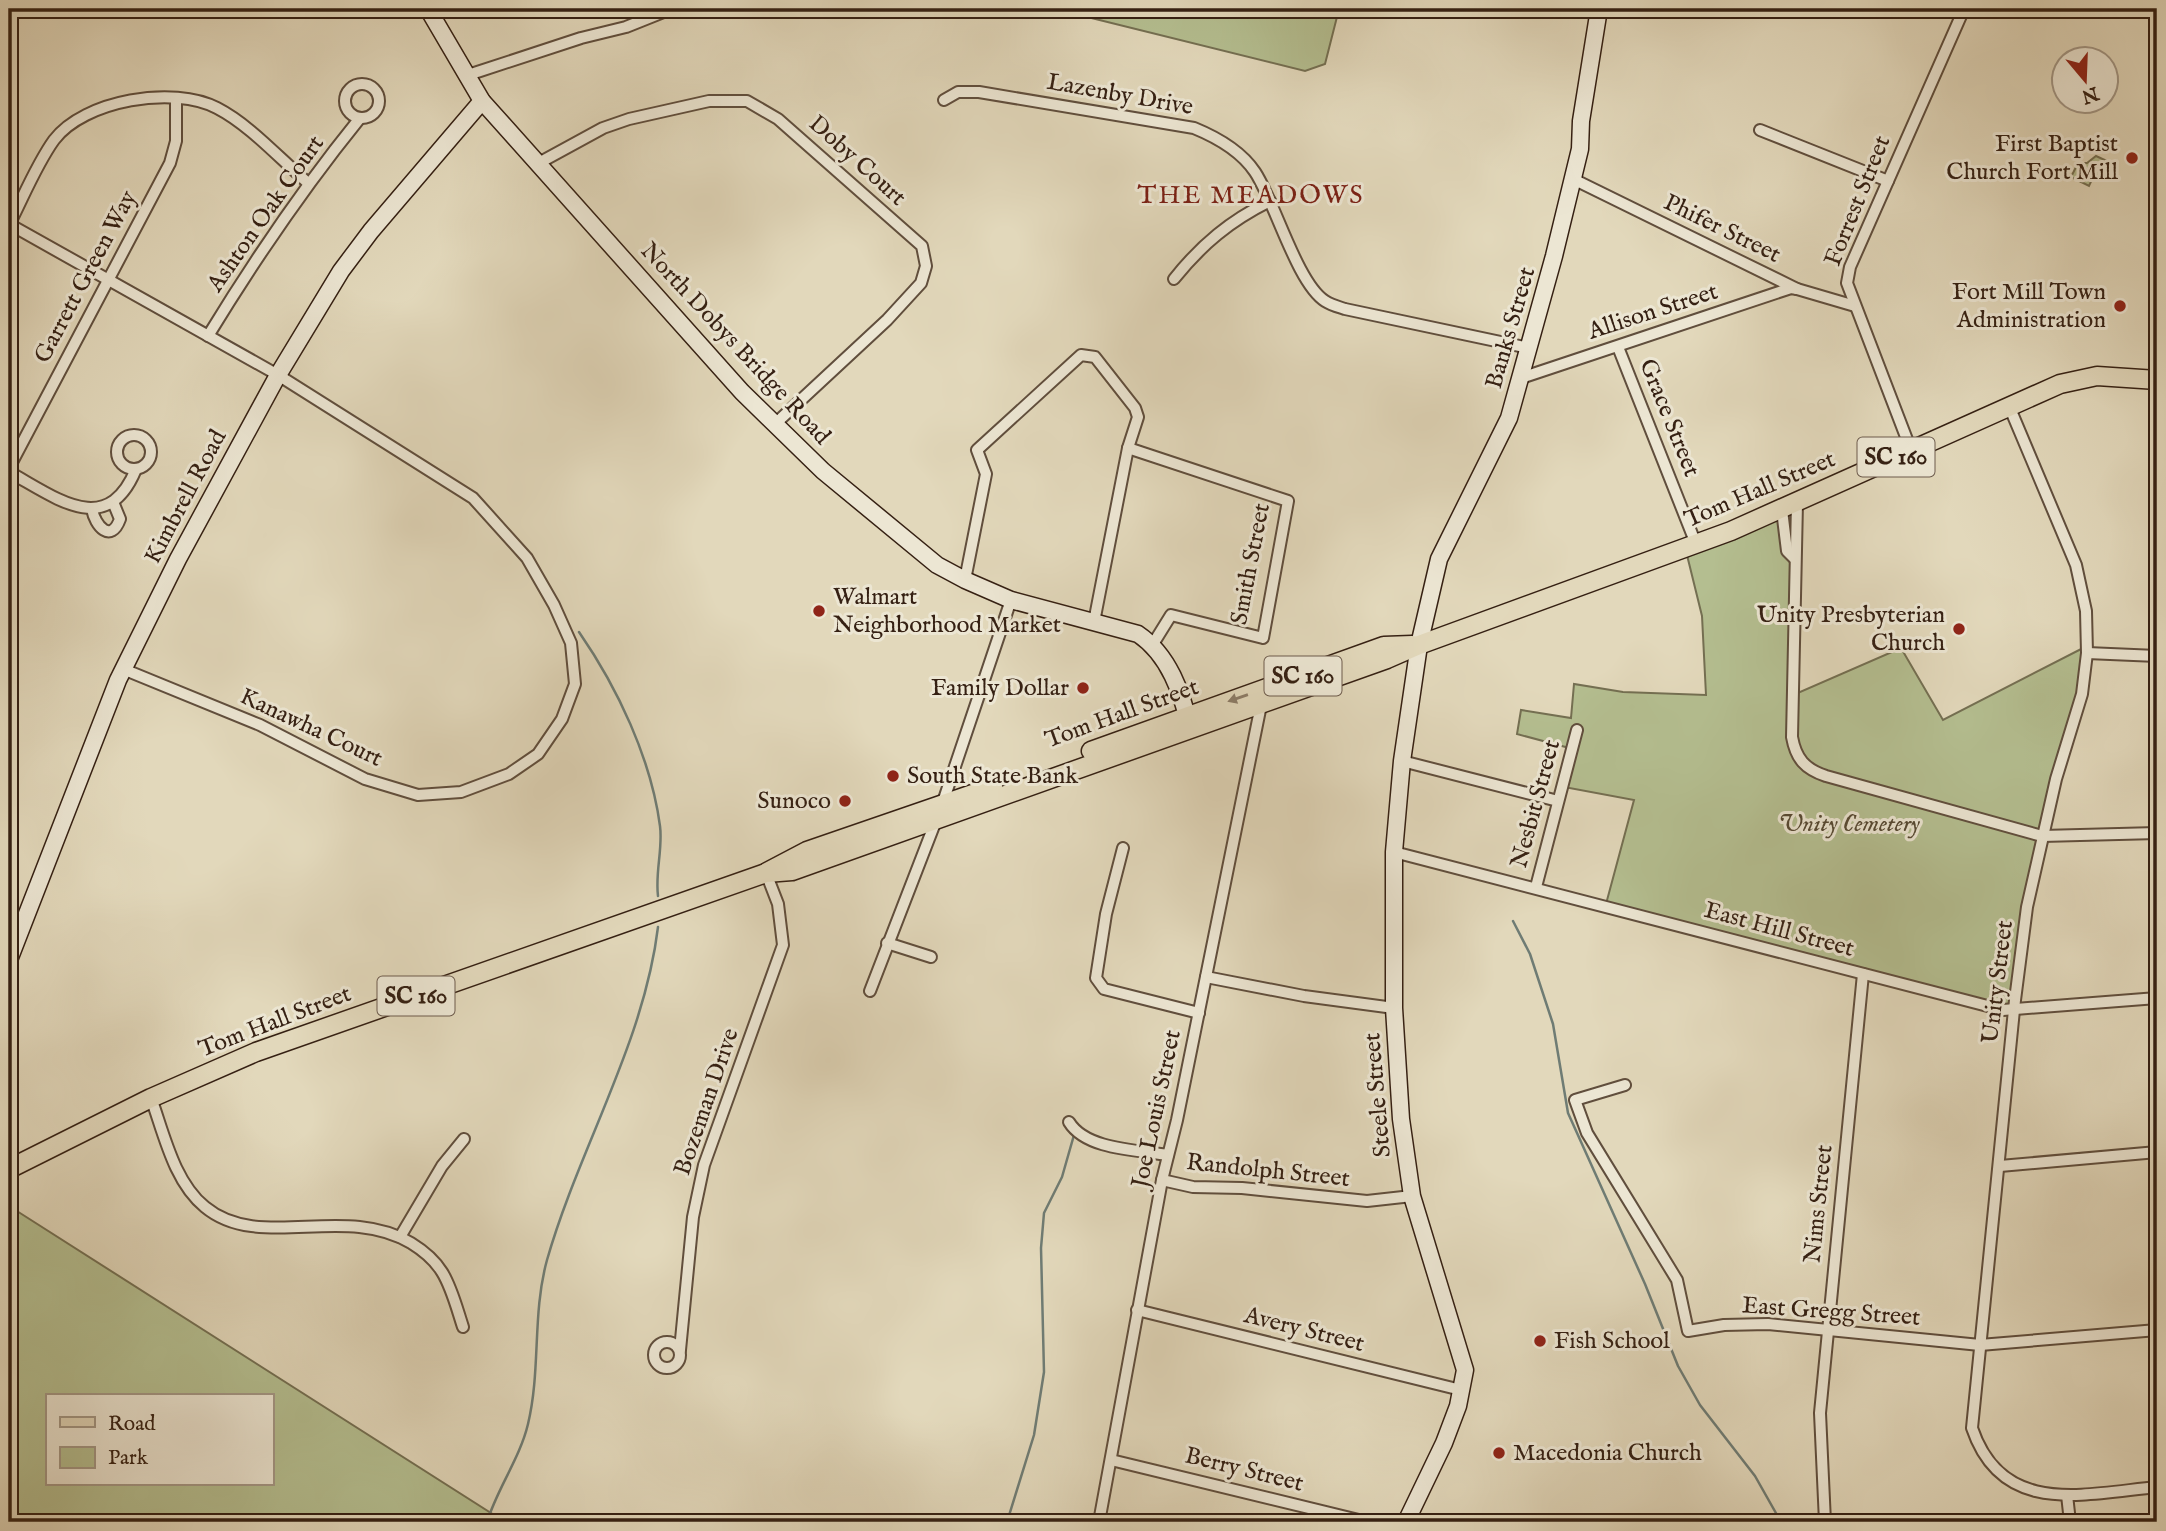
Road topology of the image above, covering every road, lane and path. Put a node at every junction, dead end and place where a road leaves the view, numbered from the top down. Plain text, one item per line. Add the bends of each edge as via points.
1 (428, 9) edge
2 (671, 9) edge
3 (1599, 9) edge
4 (1964, 9) edge
5 (465, 76) junction
6 (176, 99) junction
7 (944, 100) dead end
8 (482, 101) junction
9 (360, 117) dead end
10 (1760, 130) dead end
11 (537, 164) junction
12 (1573, 179) junction
13 (1888, 181) junction
14 (308, 183) junction
15 (1270, 201) junction
16 (9, 225) edge
17 (1174, 279) dead end
18 (109, 280) junction
19 (1797, 289) junction
20 (1855, 306) junction
21 (208, 336) junction
22 (1618, 347) junction
23 (1529, 348) junction
24 (278, 375) junction
25 (1521, 377) junction
26 (2156, 378) edge
27 (2009, 406) junction
28 (775, 424) junction
29 (1128, 448) junction
30 (1911, 450) junction
31 (136, 469) dead end
32 (9, 470) edge
33 (113, 502) junction
34 (1789, 506) junction
35 (92, 509) junction
36 (1696, 544) junction
37 (1795, 559) junction
38 (965, 580) junction
39 (1011, 600) junction
40 (1094, 622) junction
41 (1153, 644) junction
42 (1419, 645) junction
43 (2087, 653) junction
44 (2157, 656) edge
45 (123, 669) junction
46 (1261, 705) junction
47 (1189, 722) junction
48 (1577, 730) dead end
49 (1402, 761) junction
50 (1558, 801) junction
51 (939, 813) junction
52 (2157, 833) edge
53 (2042, 836) junction
54 (1123, 848) dead end
55 (1394, 852) junction
56 (766, 873) junction
57 (1536, 887) junction
58 (887, 943) junction
59 (10, 954) edge
60 (931, 957) dead end
61 (1863, 975) junction
62 (1206, 977) junction
63 (870, 991) dead end
64 (2157, 998) edge
65 (1394, 1008) junction
66 (2014, 1011) junction
67 (1199, 1013) junction
68 (1625, 1085) dead end
69 (151, 1098) junction
70 (1069, 1122) dead end
71 (464, 1139) dead end
72 (2157, 1152) edge
73 (1168, 1155) junction
74 (2000, 1166) junction
75 (9, 1169) edge
76 (1162, 1180) junction
77 (1412, 1196) junction
78 (400, 1237) junction
79 (1137, 1310) junction
80 (463, 1327) dead end
81 (1827, 1329) junction
82 (2157, 1330) edge
83 (1980, 1345) junction
84 (680, 1350) dead end
85 (1461, 1390) junction
86 (1111, 1460) junction
87 (2157, 1487) edge
88 (2067, 1495) junction
89 (1098, 1522) edge
90 (1367, 1522) edge
91 (1406, 1522) edge
92 (1825, 1522) edge
93 (2070, 1522) edge

1 - 5 street, North Dobys Bridge Road
2 - 5 street
3 - 12 street, Banks Street
4 - 13 street, Forrest Street
5 - 8 street, North Dobys Bridge Road
6 - 14 street via 220,109
6 - 16 street via 115,104 73,120 53,141
6 - 18 street, Garrett Green Way via 174,153
7 - 15 street, Lazenby Drive via 958,92 979,92 1194,128 1233,150 1254,171
8 - 11 street, North Dobys Bridge Road
8 - 24 street, Kimbrell Road via 341,271
9 - 14 street, Ashton Oak Court
10 - 13 street
11 - 28 street, North Dobys Bridge Road
11 - 28 street, Doby Court via 629,119 709,101 747,101 778,119 922,246 926,266 921,283
12 - 19 street, Phifer Street
12 - 23 street, Banks Street
13 - 20 street, Forrest Street via 1850,267 1847,283
14 - 21 street, Ashton Oak Court
15 - 17 street via 1212,236
15 - 23 street, Lazenby Drive via 1309,281 1324,300 1345,309
16 - 18 street, Kanawha Court
18 - 21 street, Kanawha Court
18 - 32 street, Garrett Green Way
19 - 20 street, Phifer Street
19 - 22 street, Allison Street
20 - 30 street, Forrest Street
21 - 24 street, Kanawha Court
22 - 25 street, Allison Street
22 - 36 street, Grace Street
23 - 25 street, Banks Street
24 - 45 street, Kimbrell Road
24 - 45 street, Kanawha Court via 473,498 527,558 571,643 575,684 562,719 538,754 509,774 461,792 418,795 365,779 260,725
25 - 42 street, Banks Street via 1509,418 1439,559
26 - 27 main road, Tom Hall Street / SC 160 via 2086,377
27 - 30 main road, Tom Hall Street / SC 160
27 - 43 street, Unity Street via 2076,565 2086,611
28 - 38 street, North Dobys Bridge Road via 882,522 937,565
29 - 38 street via 1138,417 1135,408 1095,357 1081,355 977,450 986,474
29 - 40 street
29 - 41 street, Smith Street via 1288,501 1263,638 1171,615
30 - 34 main road, Tom Hall Street / SC 160
31 - 33 street via 129,486
32 - 35 street via 73,506
33 - 35 street
33 - 35 street via 118,523 109,530 97,527
34 - 36 main road, Tom Hall Street / SC 160
34 - 37 street
34 - 37 street via 1787,551
36 - 42 main road, Tom Hall Street / SC 160
37 - 53 street via 1791,724 1798,759 1826,776
38 - 39 street, North Dobys Bridge Road
39 - 40 street, North Dobys Bridge Road
39 - 51 street
40 - 41 street, North Dobys Bridge Road via 1138,634
41 - 47 street via 1165,659
42 - 46 main road, Tom Hall Street / SC 160
42 -> 47 main road, Tom Hall Street / SC 160 via 1384,646
42 - 49 street, Steele Street
43 - 44 street
43 - 53 street, Unity Street via 2082,694
45 - 59 street, Kimbrell Road
46 - 47 main road, Tom Hall Street / SC 160
46 - 62 street, Joe Louis Street
47 - 51 main road, Tom Hall Street / SC 160
48 - 50 street, Nesbit Street
49 - 50 street
49 - 55 street, Steele Street
50 - 57 street, Nesbit Street
51 - 56 main road, Tom Hall Street / SC 160 via 792,872
51 - 58 street
52 - 53 street
53 - 66 street, Unity Street via 2027,907
54 - 67 street via 1096,978 1104,989
55 - 57 street, East Hill Street
55 - 65 street, Steele Street
56 - 69 main road, Tom Hall Street / SC 160 via 256,1052
56 - 84 street, Bozeman Drive via 778,904 783,945 704,1165 693,1217
57 - 61 street, East Hill Street
58 - 60 street
58 - 63 street
61 - 66 street, East Hill Street
61 - 81 street, Nims Street
62 - 65 street
62 - 67 street, Joe Louis Street
64 - 66 street, East Hill Street
65 - 77 street, Steele Street via 1401,1119
66 - 74 street, Unity Street
67 - 73 street, Joe Louis Street
68 - 81 street, East Gregg Street via 1575,1100 1587,1133 1677,1280 1688,1331 1768,1324
69 - 75 main road, Tom Hall Street / SC 160
69 - 78 street via 180,1175 204,1207 221,1217 254,1227 364,1225
70 - 73 street via 1076,1133 1097,1142
71 - 78 street via 442,1166
72 - 74 street
73 - 76 street, Joe Louis Street
74 - 83 street, Unity Street
76 - 77 street, Randolph Street via 1193,1187 1367,1201
76 - 79 street, Joe Louis Street
77 - 85 street, Steele Street via 1457,1337 1465,1370
78 - 80 street via 428,1254 443,1272
79 - 85 street, Avery Street
79 - 86 street, Joe Louis Street
81 - 83 street, East Gregg Street
81 - 92 street, Nims Street via 1820,1413
82 - 83 street, East Gregg Street
83 - 88 street, Unity Street via 1972,1428 1979,1448 1994,1468 2016,1485 2049,1496
85 - 91 street, Steele Street via 1444,1443
86 - 89 street, Joe Louis Street
86 - 90 street, Berry Street
87 - 88 street, Unity Street
88 - 93 street

